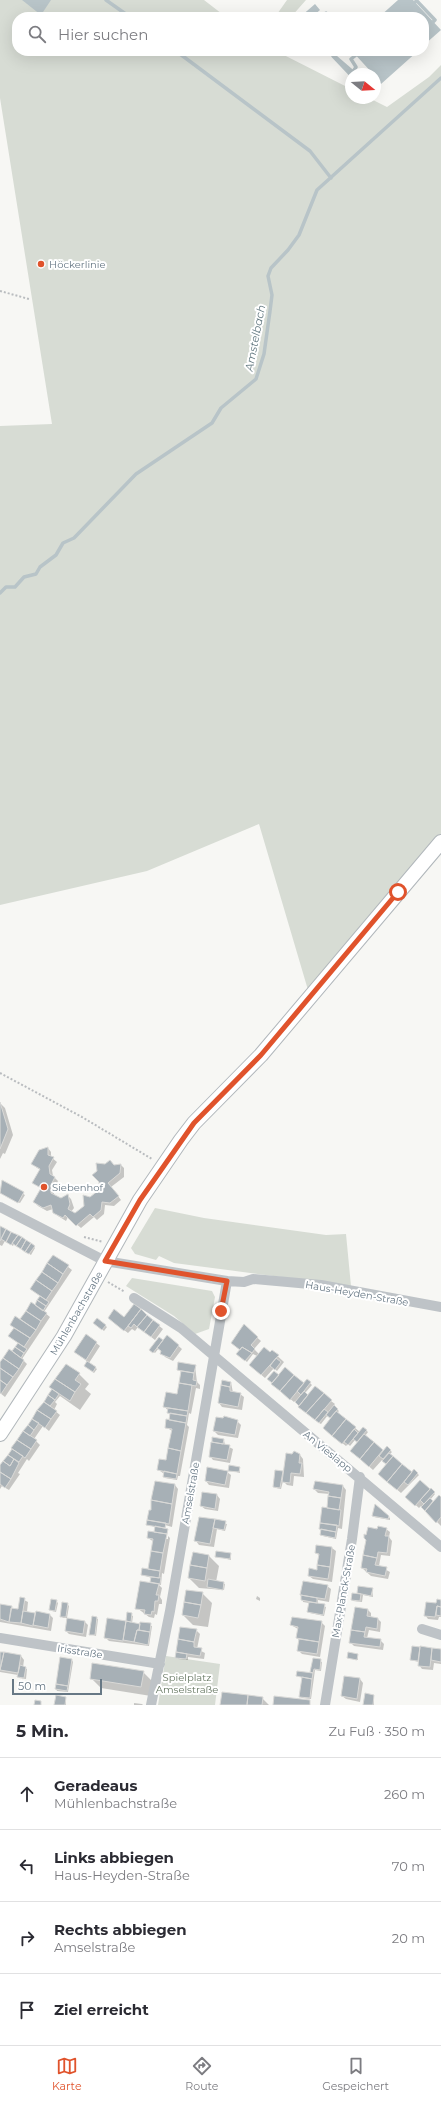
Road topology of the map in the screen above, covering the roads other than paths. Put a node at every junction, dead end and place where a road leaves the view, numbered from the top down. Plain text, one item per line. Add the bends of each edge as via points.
1 (441, 842) edge
2 (0, 1207) edge
3 (105, 1261) junction
4 (227, 1281) junction
5 (134, 1298) road end
6 (441, 1308) edge
7 (213, 1356) junction
8 (0, 1434) edge
9 (360, 1477) junction
10 (441, 1547) edge
11 (422, 1630) dead end
12 (441, 1635) edge
13 (0, 1638) edge
14 (160, 1664) junction
15 (151, 1705) edge
16 (325, 1705) edge

1 - 3 street, Mühlenbachstraße via 261,1055 194,1123 140,1200
2 - 3 street, Haus-Heyden-Straße
3 - 4 street, Haus-Heyden-Straße
3 - 8 street, Mühlenbachstraße via 64,1336
4 - 6 street, Haus-Heyden-Straße via 244,1282 253,1279 321,1284
4 - 7 street, Amselstraße
5 - 7 street, An Vieslapp via 181,1328
7 - 9 street, An Vieslapp
7 - 14 street, Amselstraße
9 - 10 street, An Vieslapp
9 - 16 street, Max-Planck-Straße
11 - 12 street
13 - 14 street, Irisstraße
14 - 15 street, Amselstraße

